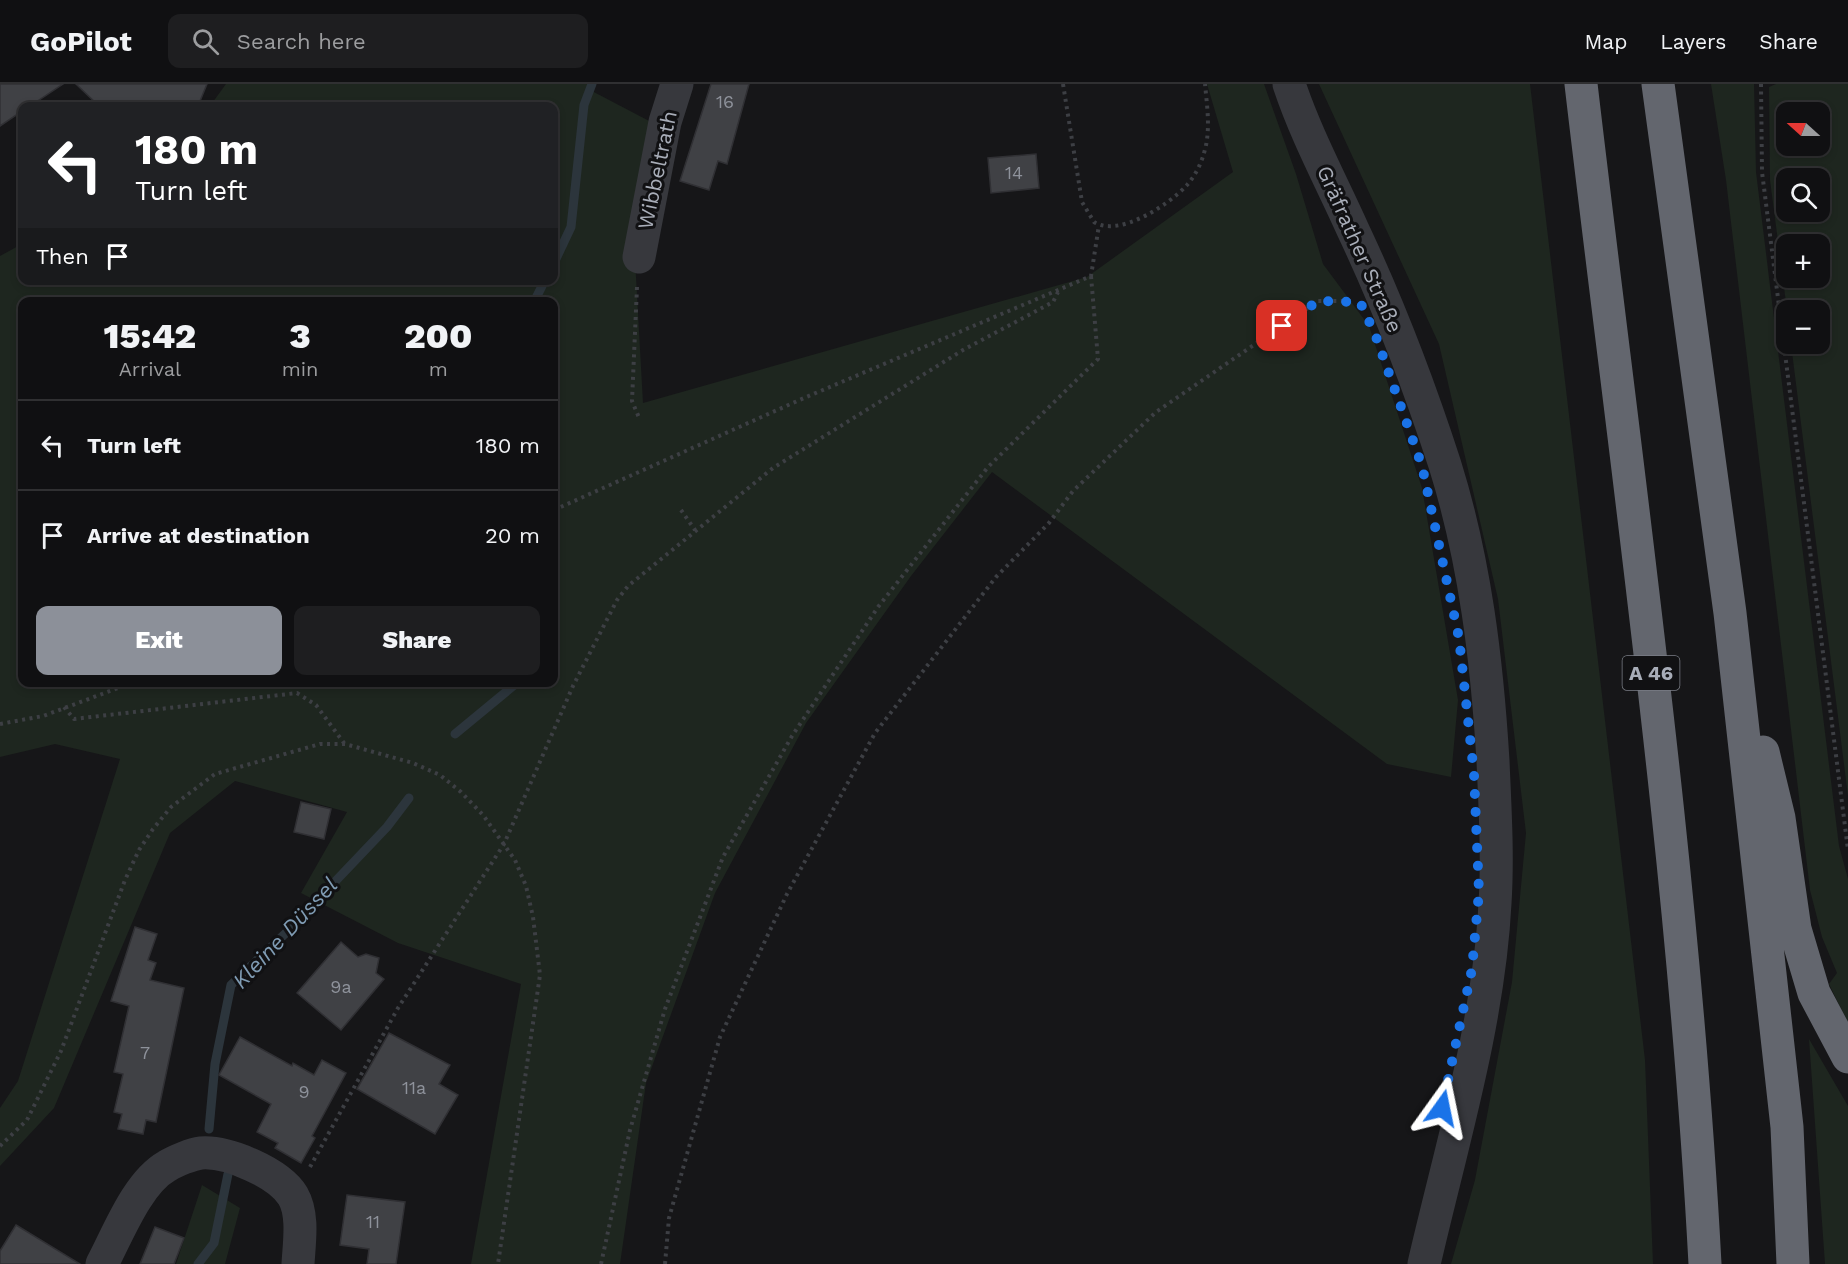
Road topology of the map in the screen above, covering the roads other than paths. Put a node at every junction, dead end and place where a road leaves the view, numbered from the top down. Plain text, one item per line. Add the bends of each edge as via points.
1 (677, 84) edge
2 (1289, 84) edge
3 (1581, 84) edge
4 (1658, 84) edge
5 (639, 257) road end
6 (1730, 613) junction
7 (1848, 1057) edge
8 (102, 1264) edge
9 (298, 1264) edge
10 (1424, 1264) edge
11 (1705, 1264) edge
12 (1793, 1264) edge

1 - 5 street, Wibbeltrath via 665,122
2 - 10 street, Gräfrather Straße via 1300,119 1355,233 1404,349 1445,467 1476,592 1489,698 1496,904 1482,1006
3 - 11 highway, A 46 via 1678,907
4 - 6 highway
6 - 7 highway via 1779,818 1795,929 1814,993
6 - 12 highway via 1787,1127
8 - 9 street via 144,1186 166,1166 201,1153 238,1158 275,1179 294,1197 300,1227

